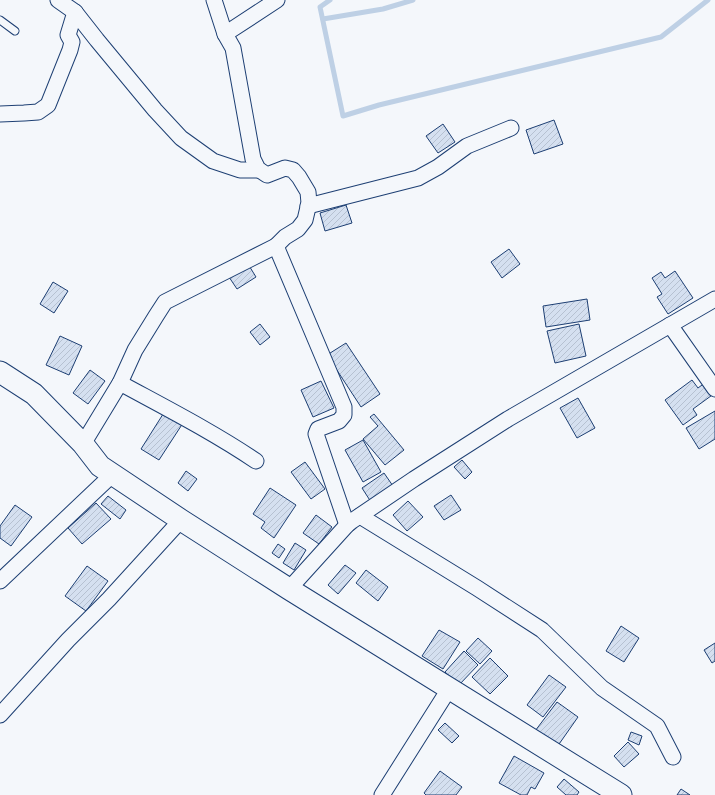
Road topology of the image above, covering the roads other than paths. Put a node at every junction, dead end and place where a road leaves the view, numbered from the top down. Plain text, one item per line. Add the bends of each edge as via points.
1 (58, 0) edge
2 (214, 0) edge
3 (277, 0) edge
4 (75, 12) junction
5 (0, 20) edge
6 (15, 31) dead end
7 (225, 34) junction
8 (0, 114) edge
9 (511, 128) dead end
10 (259, 170) junction
11 (308, 206) junction
12 (276, 246) junction
13 (715, 299) edge
14 (670, 325) junction
15 (0, 372) edge
16 (120, 383) junction
17 (715, 389) edge
18 (82, 444) junction
19 (256, 461) dead end
20 (113, 474) junction
21 (360, 516) junction
22 (182, 520) junction
23 (347, 524) junction
24 (0, 581) edge
25 (289, 589) junction
26 (449, 689) junction
27 (0, 715) edge
28 (673, 757) dead end
29 (382, 795) edge
30 (621, 795) edge

1 - 4 street
2 - 7 street
3 - 7 street
4 - 8 street via 68,35 72,42 70,50 48,105 38,112
4 - 10 street via 181,138 213,160 240,170
5 - 6 lane
7 - 10 street via 233,48 253,159
9 - 11 street via 466,146 418,178
10 - 11 street via 267,175 285,168 293,170 308,192
11 - 12 street via 305,220 298,229
12 - 16 street via 166,302 135,350
12 - 23 street via 344,407 344,415 339,421 318,429 316,434
13 - 14 street
14 - 17 street
14 - 21 street via 508,419
15 - 18 street via 34,394
16 - 18 street
16 - 19 street via 226,441
18 - 20 street via 100,466
20 - 22 street
20 - 24 street
21 - 23 street
21 - 28 street via 542,630 602,688 657,726
22 - 25 street
22 - 27 street
23 - 25 street
25 - 26 street
26 - 29 street
26 - 30 street

